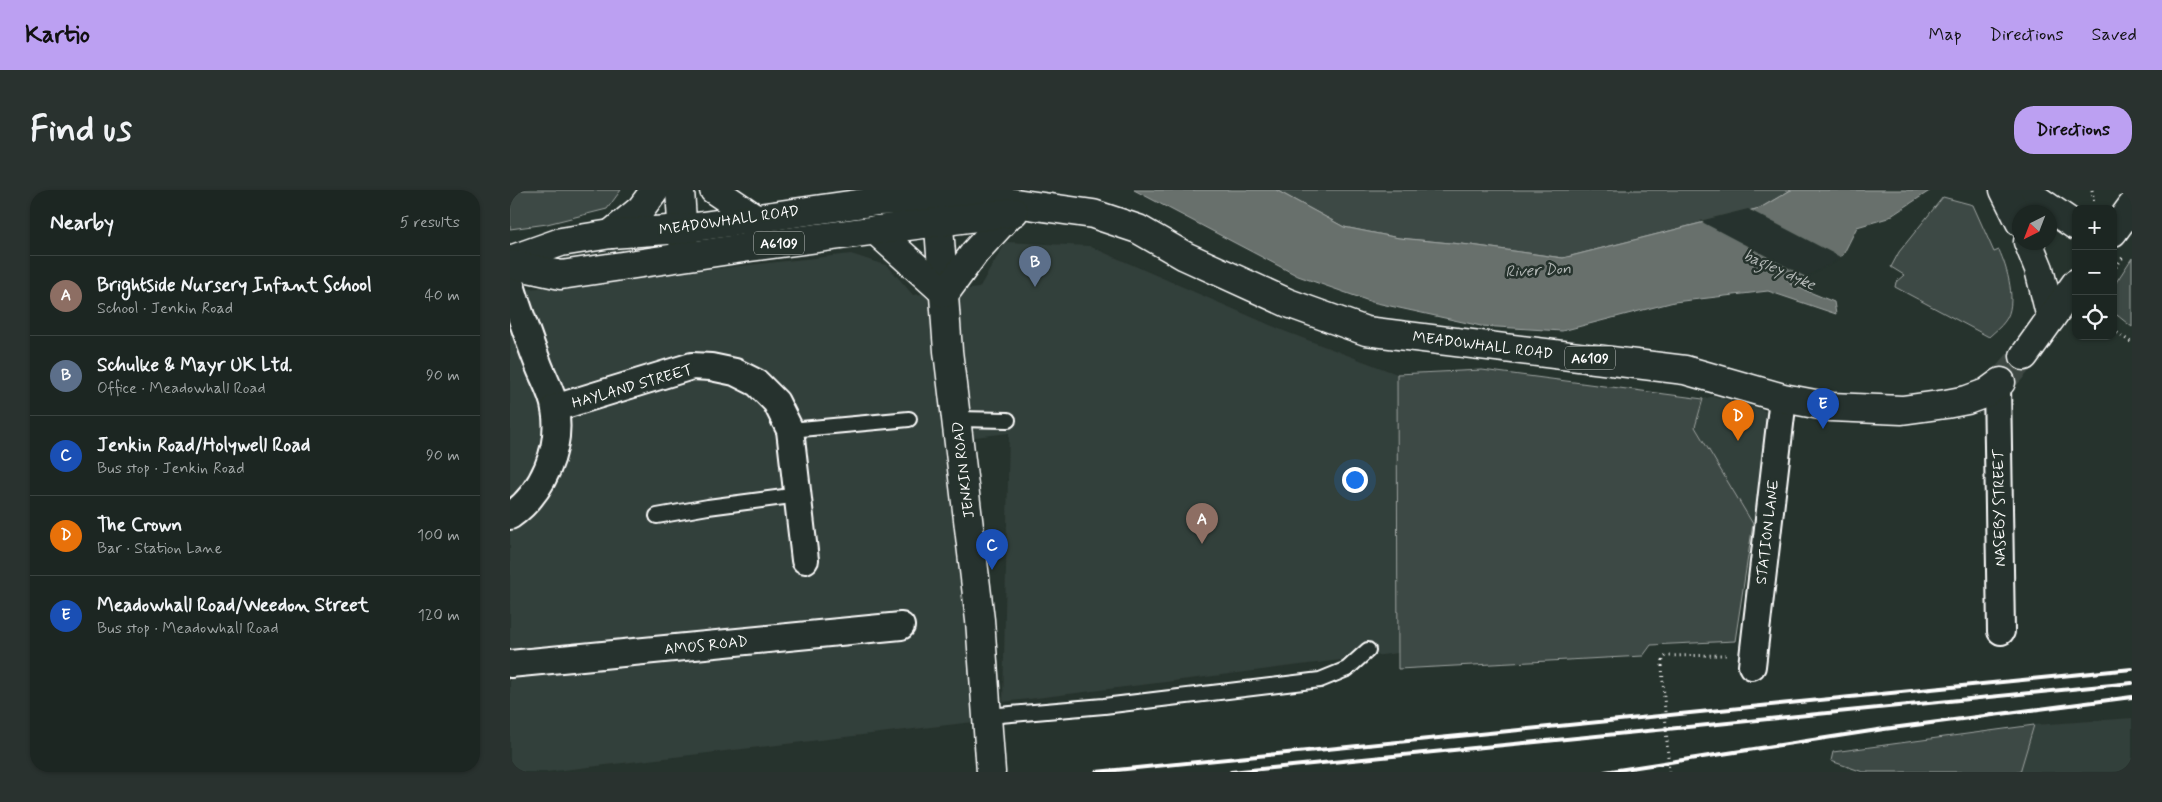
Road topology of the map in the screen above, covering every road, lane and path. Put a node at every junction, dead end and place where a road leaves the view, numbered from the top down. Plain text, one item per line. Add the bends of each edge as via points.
1 (655, 190) edge
2 (680, 190) edge
3 (714, 190) edge
4 (2004, 190) edge
5 (2024, 190) edge
6 (2092, 190) edge
7 (2095, 205) edge
8 (2012, 206) edge
9 (2132, 206) edge
10 (1040, 208) junction
11 (939, 210) junction
12 (1012, 212) junction
13 (754, 217) junction
14 (2072, 223) edge
15 (2117, 227) edge
16 (682, 228) junction
17 (875, 230) junction
18 (610, 234) junction
19 (2031, 250) edge
20 (684, 256) junction
21 (510, 262) edge
22 (510, 282) edge
23 (2072, 289) edge
24 (946, 293) junction
25 (2051, 318) junction
26 (2117, 333) edge
27 (2132, 343) edge
28 (2024, 356) tunnel mouth
29 (1999, 383) joint
30 (1784, 398) junction
31 (555, 408) junction
32 (910, 419) dead end
33 (957, 419) junction
34 (1008, 420) dead end
35 (790, 430) junction
36 (799, 496) junction
37 (510, 516) edge
38 (657, 516) dead end
39 (805, 560) dead end
40 (901, 626) dead end
41 (2001, 631) dead end
42 (1368, 650) dead end
43 (1742, 660) joint
44 (510, 664) edge
45 (989, 728) junction
46 (991, 772) edge
47 (1669, 772) edge

1 - 18 main road via 641,209
2 - 16 main road
3 - 13 main road
4 - 8 main road
5 - 14 main road
6 - 7 path
9 - 15 main road
10 - 11 main road, MEADOWHALL ROAD / A6109 via 979,198
10 - 12 main road, MEADOWHALL ROAD / A6109
10 - 30 main road, MEADOWHALL ROAD / A6109 via 1094,214 1138,229 1185,256 1288,303 1366,331 1685,370
11 - 12 main road, MEADOWHALL ROAD / A6109
11 - 13 main road, MEADOWHALL ROAD / A6109 via 878,201
11 - 17 main road, MEADOWHALL ROAD / A6109
11 - 24 main road, JENKIN ROAD
12 - 24 main road via 975,252
13 - 16 main road, MEADOWHALL ROAD / A6109
16 - 18 main road, MEADOWHALL ROAD / A6109
16 - 20 main road
17 - 20 main road, MEADOWHALL ROAD / A6109
17 - 24 main road
18 - 21 main road, MEADOWHALL ROAD / A6109 via 561,242
19 - 25 main road
20 - 21 main road, MEADOWHALL ROAD / A6109 via 561,275
22 - 31 street
23 - 25 main road
24 - 33 main road, JENKIN ROAD via 948,351
25 - 28 main road
26 - 27 path
29 - 30 main road, MEADOWHALL ROAD / A6109 via 1967,400 1902,410 1831,408
29 - 41 street, NASEBY STREET
30 - 43 street, STATION LANE
31 - 35 street, HAYLAND STREET via 692,366 711,367 735,372 757,384 776,402
31 - 37 street via 553,455 546,473 533,495
32 - 35 lane
33 - 34 lane
33 - 45 main road, JENKIN ROAD
35 - 36 street, HAYLAND STREET
36 - 38 lane
36 - 39 street, HAYLAND STREET
40 - 44 street, AMOS ROAD
42 - 45 lane via 1347,669 1320,680 1104,706
43 - 47 path, bridge via 1666,656 1663,659
45 - 46 main road, JENKIN ROAD

